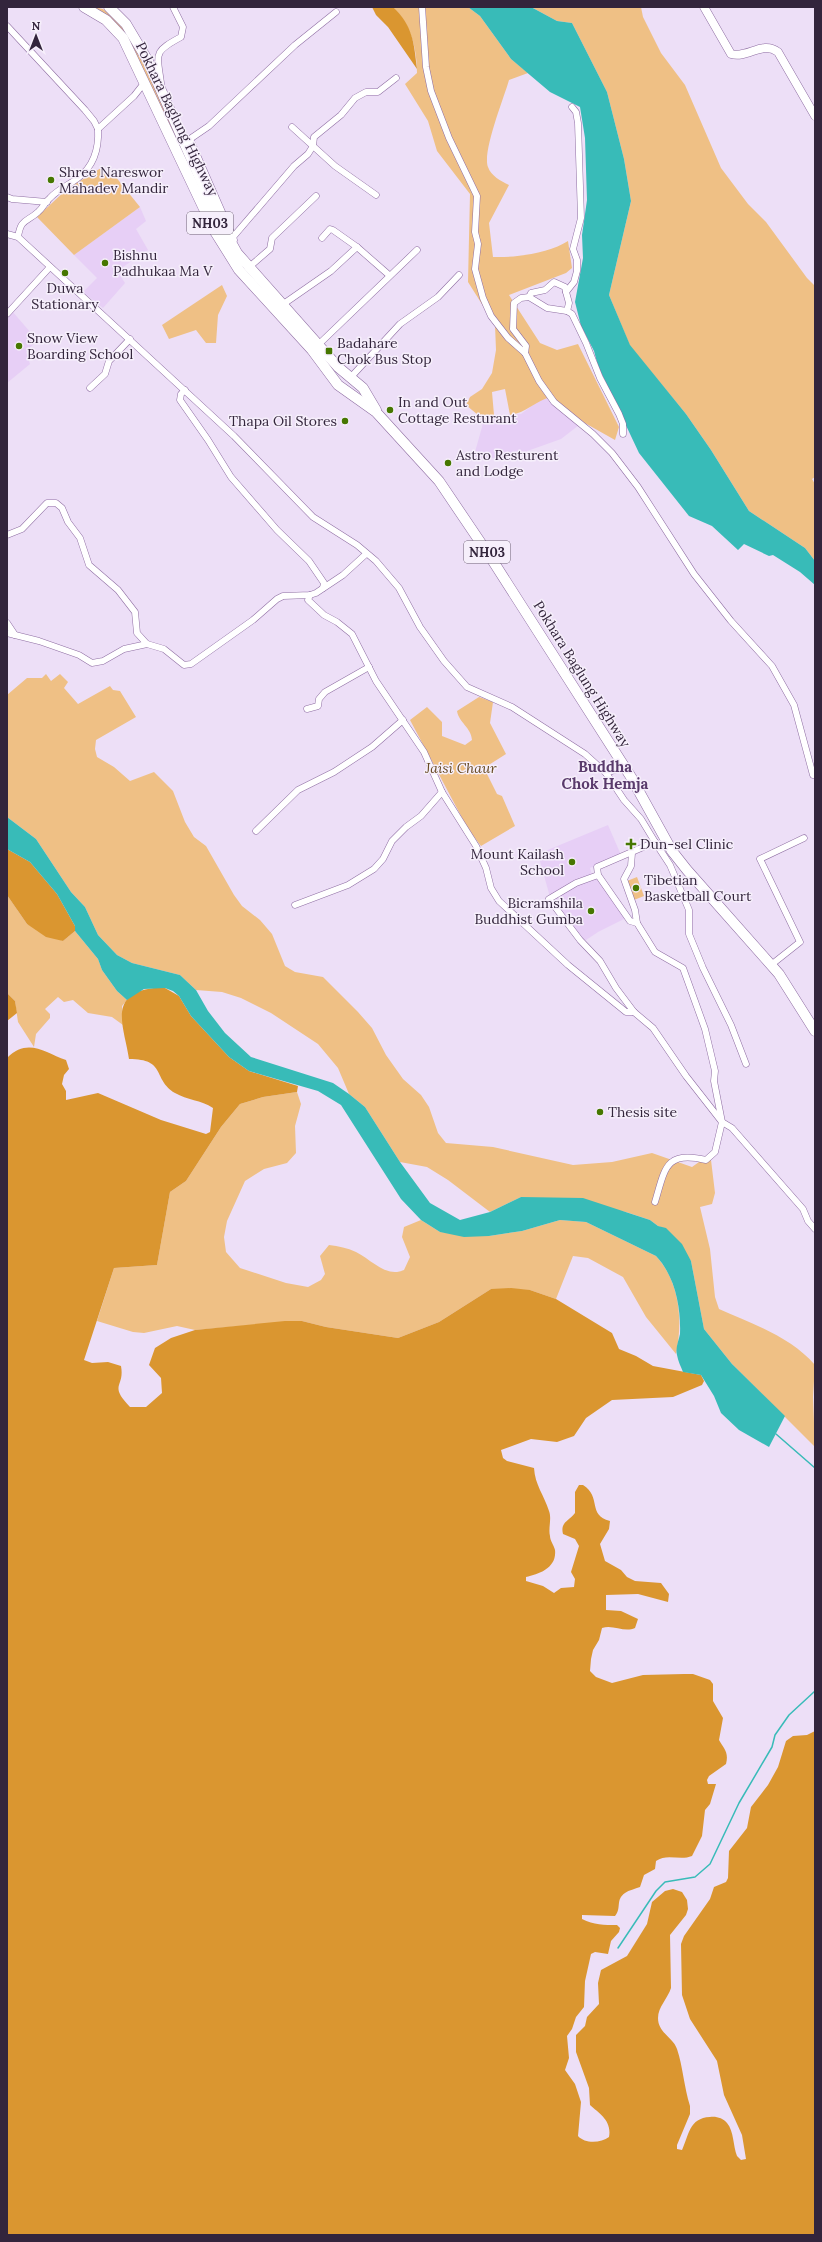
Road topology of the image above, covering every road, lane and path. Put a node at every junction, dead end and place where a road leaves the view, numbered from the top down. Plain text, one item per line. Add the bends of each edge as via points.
1 (84, 7) edge
2 (109, 7) edge
3 (173, 7) edge
4 (422, 7) edge
5 (704, 7) edge
6 (336, 12) dead end
7 (7, 26) edge
8 (396, 78) dead end
9 (145, 82) junction
10 (165, 98) junction
11 (572, 107) dead end
12 (815, 116) edge
13 (292, 127) dead end
14 (98, 129) junction
15 (313, 146) junction
16 (376, 195) dead end
17 (316, 196) dead end
18 (7, 197) edge
19 (47, 202) junction
20 (7, 234) edge
21 (18, 237) junction
22 (233, 237) junction
23 (322, 238) dead end
24 (357, 247) junction
25 (233, 248) junction
26 (416, 250) dead end
27 (50, 267) junction
28 (248, 268) junction
29 (389, 275) junction
30 (459, 275) dead end
31 (566, 292) junction
32 (529, 297) junction
33 (282, 305) junction
34 (567, 312) junction
35 (7, 314) edge
36 (130, 339) junction
37 (318, 345) junction
38 (525, 353) junction
39 (351, 377) junction
40 (90, 388) dead end
41 (185, 390) junction
42 (376, 412) junction
43 (622, 434) dead end
44 (7, 535) edge
45 (366, 554) junction
46 (324, 588) junction
47 (310, 595) junction
48 (7, 623) edge
49 (7, 633) edge
50 (15, 635) junction
51 (146, 644) junction
52 (369, 667) junction
53 (307, 709) dead end
54 (404, 720) junction
55 (624, 767) junction
56 (606, 773) junction
57 (814, 775) dead end
58 (442, 792) junction
59 (256, 831) dead end
60 (804, 838) dead end
61 (655, 842) junction
62 (632, 853) junction
63 (598, 875) junction
64 (295, 905) dead end
65 (637, 923) junction
66 (771, 965) junction
67 (634, 1012) junction
68 (815, 1031) edge
69 (746, 1064) dead end
70 (722, 1122) junction
71 (656, 1202) dead end
72 (815, 1230) edge

1 - 9 highway, Pokhara Baglung Highway / NH03 via 115,28 123,38
2 - 10 highway, Pokhara Baglung Highway via 121,18 142,49
3 - 10 street via 183,27 181,37 162,47 157,56
4 - 38 street via 426,67 431,91 449,138 477,196 475,232 478,244 475,269 483,298 491,316
5 - 12 main road via 731,54 744,54 767,47 778,52
6 - 22 street via 295,45 209,126 190,140
7 - 14 street via 85,110
8 - 15 street via 378,92 366,92 355,98 314,137
9 - 14 street via 134,96
9 - 42 highway, Pokhara Baglung Highway / NH03 via 214,230 231,259 320,360 338,385
10 - 25 highway, Pokhara Baglung Highway
11 - 31 street via 578,123 581,218 573,249 577,271 574,282
13 - 15 street
14 - 19 street via 98,148 91,164 79,178 63,187
15 - 16 street via 335,166
15 - 22 street
17 - 28 street via 272,238 270,249
18 - 19 street via 12,200
19 - 21 street via 21,224
20 - 21 street
21 - 27 street
22 - 25 street
23 - 24 street via 330,229
24 - 29 street
24 - 33 street via 331,271
25 - 28 highway, Pokhara Baglung Highway
26 - 29 street
27 - 35 street
27 - 36 street
28 - 33 highway, Pokhara Baglung Highway
29 - 37 street
30 - 39 street via 438,297 400,324
31 - 32 street via 564,287 554,282 545,290 531,293
31 - 34 street via 569,303
32 - 34 street via 546,308
32 - 38 street via 521,298 514,303 513,311 513,329 526,346
33 - 37 highway, Pokhara Baglung Highway
34 - 43 street via 572,314 577,323 600,378 619,414 623,424
36 - 40 street via 109,361 105,374
36 - 41 street
37 - 39 highway, Pokhara Baglung Highway
38 - 57 street via 538,381 554,402 612,453 638,487 694,574 731,621 772,666 794,705
39 - 42 highway, Pokhara Baglung Highway via 366,392
41 - 45 street via 313,517 357,545
41 - 46 street via 180,400 231,477 277,530 309,561 324,583
42 - 55 highway, Pokhara Baglung Highway / NH03 via 439,481 532,621
44 - 51 street via 22,529 47,503 56,503 62,508 80,538 89,565 118,590 135,612 137,633
45 - 46 street
45 - 56 street via 376,561 399,588 420,627 444,661 467,687 512,707 544,726 585,754
46 - 47 street
47 - 51 street via 282,596 191,664 184,665 164,650
47 - 52 street via 308,600 324,615 352,634
48 - 50 street
49 - 50 street
50 - 51 street via 40,641 96,663 124,650
52 - 53 street via 325,692 319,699 318,706
52 - 54 street
54 - 58 street via 424,752
54 - 59 street via 372,747 334,772 298,790
55 - 56 street
55 - 66 highway, Pokhara Baglung Highway via 681,864
56 - 61 street via 624,800 641,818
58 - 64 street via 421,816 392,841 383,859 374,869 348,886
58 - 67 street via 476,846 486,868 491,888 499,901 568,965 626,1012
60 - 66 street via 760,859 800,942
61 - 62 street
61 - 69 street via 670,865 689,910 689,934
62 - 63 street via 597,868
62 - 65 street via 631,866 624,879
63 - 65 street via 630,921
63 - 67 street via 576,883 549,899 580,940 600,961
65 - 70 street via 655,952 683,968 705,1029 715,1071 714,1081
66 - 68 highway, Pokhara Baglung Highway via 789,987
67 - 70 street via 653,1028
70 - 71 street via 715,1152 706,1160 688,1156 670,1162 664,1172
70 - 72 street via 732,1128 803,1209 808,1222

